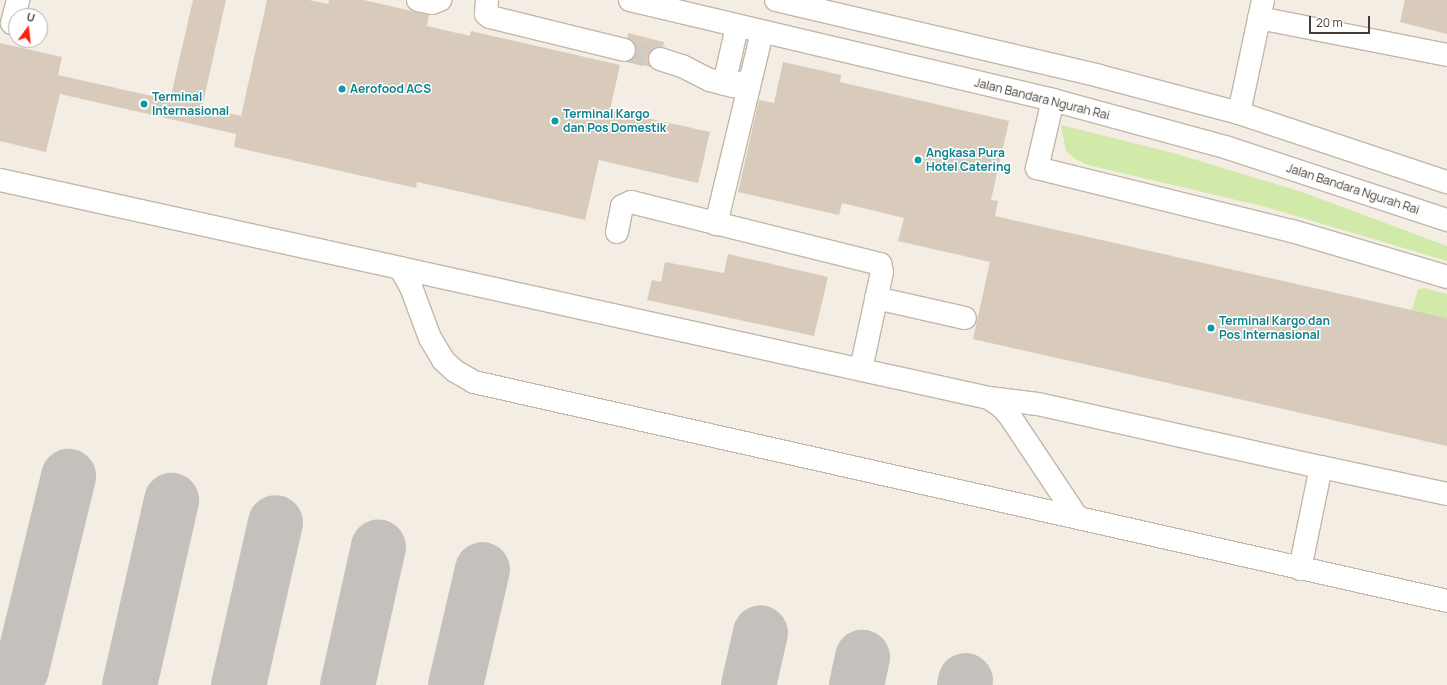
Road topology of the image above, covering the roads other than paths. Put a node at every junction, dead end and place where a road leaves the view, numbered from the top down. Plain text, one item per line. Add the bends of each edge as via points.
1 (418, 0) edge
2 (440, 0) edge
3 (487, 0) edge
4 (630, 0) edge
5 (776, 0) edge
6 (1260, 5) edge
7 (737, 27) junction
8 (762, 33) junction
9 (624, 50) tunnel mouth
10 (1447, 55) edge
11 (660, 59) tunnel mouth
12 (750, 79) junction
13 (724, 84) junction
14 (1053, 100) junction
15 (1239, 113) junction
16 (0, 180) edge
17 (1447, 182) edge
18 (1445, 214) edge
19 (716, 224) junction
20 (617, 232) dead end
21 (400, 268) junction
22 (1447, 277) edge
23 (876, 298) junction
24 (965, 318) dead end
25 (861, 369) junction
26 (989, 398) junction
27 (1321, 467) junction
28 (1447, 494) edge
29 (1077, 517) junction
30 (1300, 569) junction
31 (1447, 601) edge

1 - 2 street via 432,3
3 - 9 street via 486,14 490,17
4 - 7 street, Jalan Bandara Ngurah Rai
5 - 15 street via 1099,76
6 - 10 street
6 - 15 street
7 - 8 street, Jalan Bandara Ngurah Rai
7 - 13 street
8 - 12 street
8 - 14 street, Jalan Bandara Ngurah Rai
11 - 13 street
12 - 13 street via 734,86
12 - 19 street
14 - 18 street, Jalan Bandara Ngurah Rai via 1228,148
14 - 22 street via 1037,168 1292,231
15 - 17 street
16 - 21 street
19 - 20 street via 626,202 622,206
19 - 23 street via 880,264 882,272
21 - 25 street
21 - 29 street via 411,287 430,338 443,360 455,372 474,382
23 - 24 street
23 - 25 street
25 - 26 street
26 - 27 street via 1038,404
26 - 29 street via 1009,415
27 - 28 street
27 - 30 street
29 - 30 street
30 - 31 street

